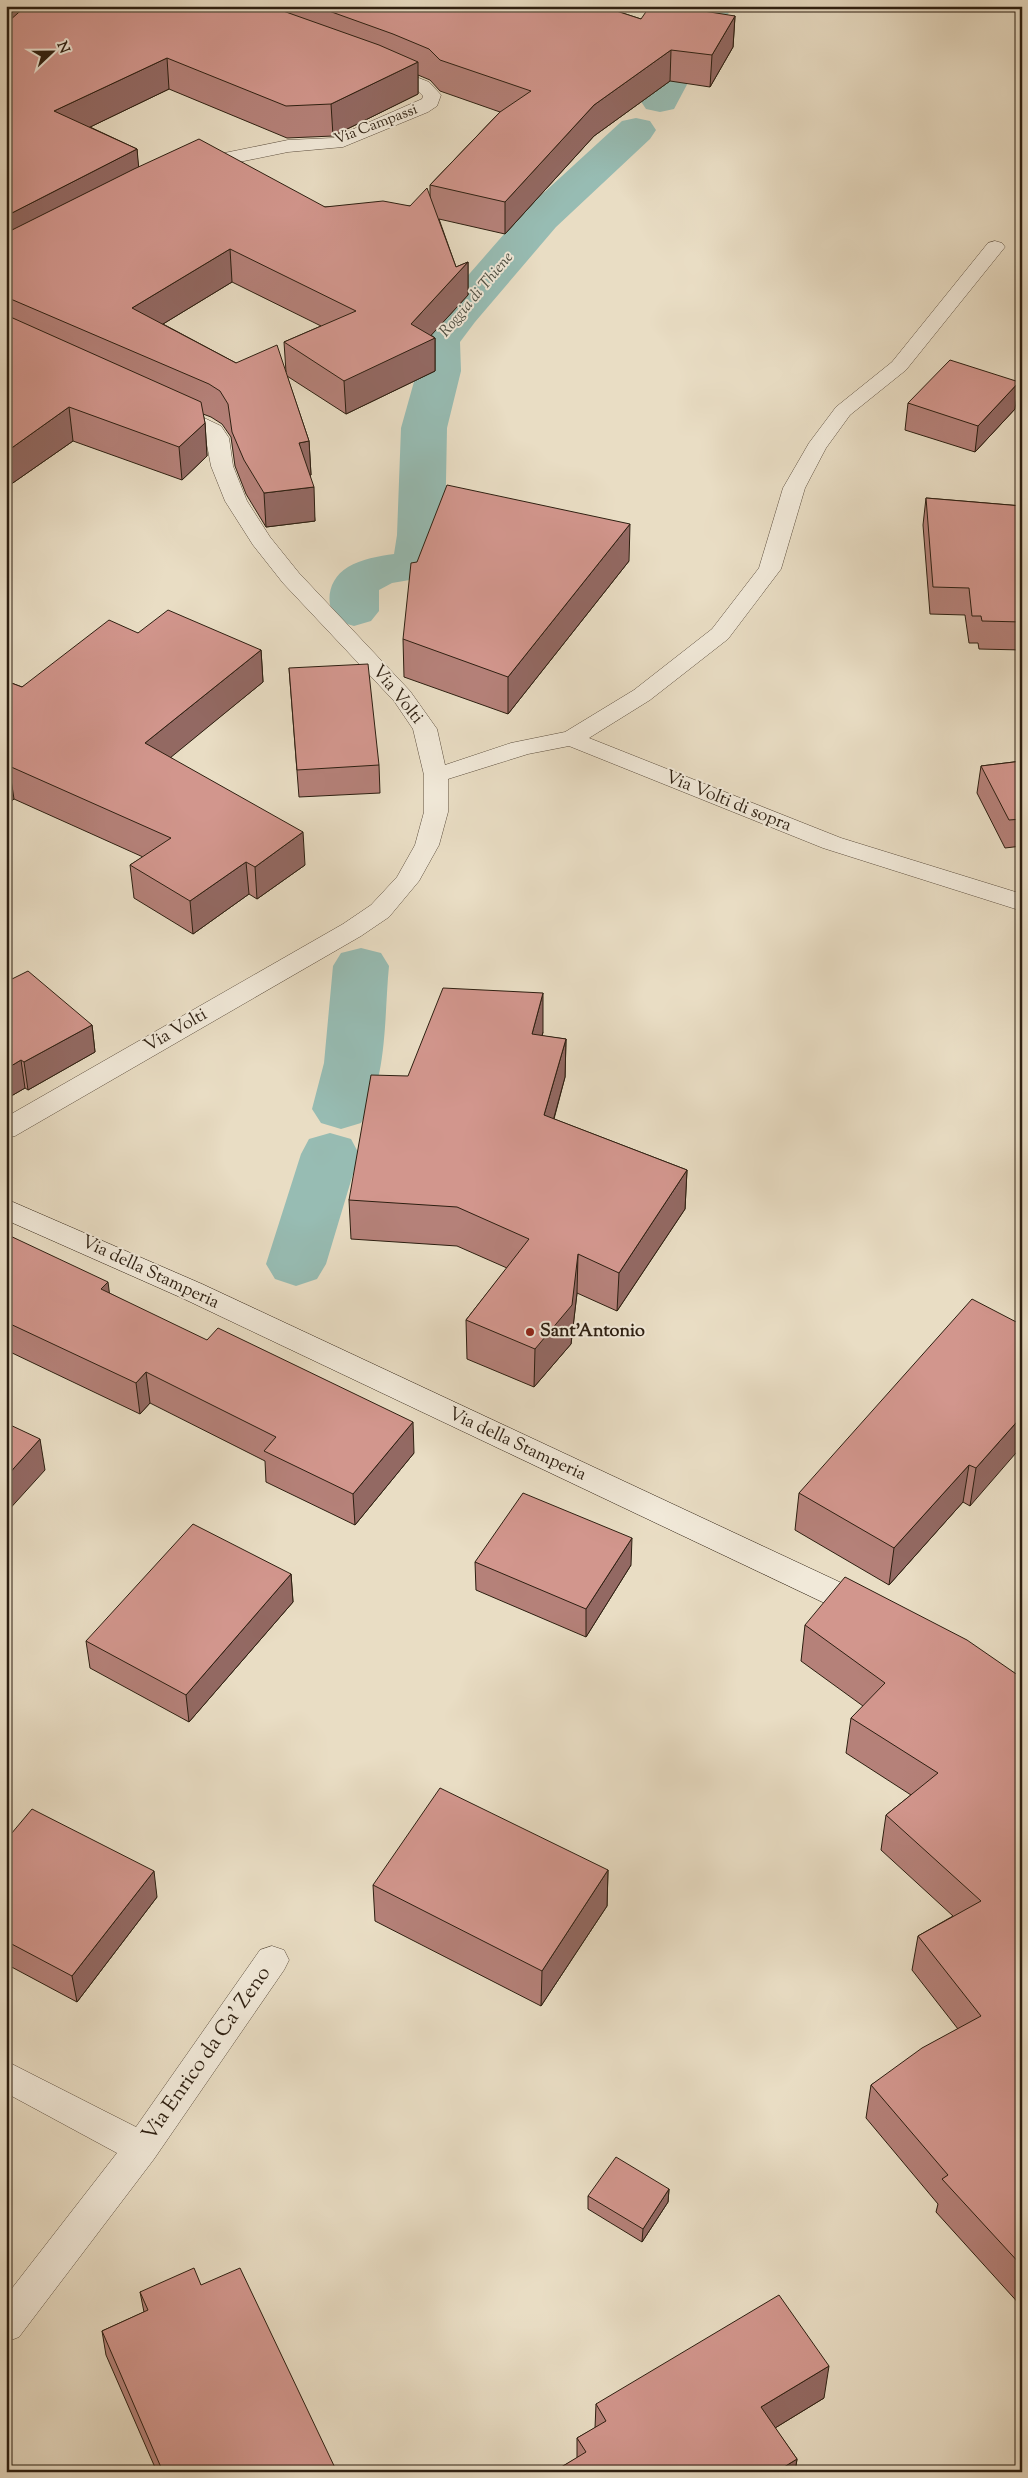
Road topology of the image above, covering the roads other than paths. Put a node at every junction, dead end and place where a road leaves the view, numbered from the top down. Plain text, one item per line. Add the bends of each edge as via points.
1 (370, 65) edge
2 (181, 171) edge
3 (995, 246) dead end
4 (152, 401) edge
5 (571, 739) junction
6 (436, 775) junction
7 (1022, 903) edge
8 (6, 1129) edge
9 (6, 1210) edge
10 (888, 1620) edge
11 (272, 1960) dead end
12 (6, 2076) edge
13 (142, 2148) junction
14 (6, 2326) edge

1 - 2 street, Via Campassi via 424,86 432,95 430,102 336,143 246,153
3 - 5 street via 899,366 843,411 816,447 794,488 770,569 720,634 642,695
4 - 6 street, Via Volti via 214,430 222,466 236,502 291,578 402,696 424,729
5 - 6 street, Via Volti di sopra via 548,740 468,768
5 - 7 street, Via Volti di sopra via 832,843
6 - 8 street, Via Volti via 436,812 427,845 406,881 380,911
9 - 10 street, Via della Stamperia via 192,1291
11 - 13 street, Via Enrico da Ca' Zeno
12 - 13 street, Via Enrico da Ca' Zeno
13 - 14 street, Via Enrico da Ca' Zeno

